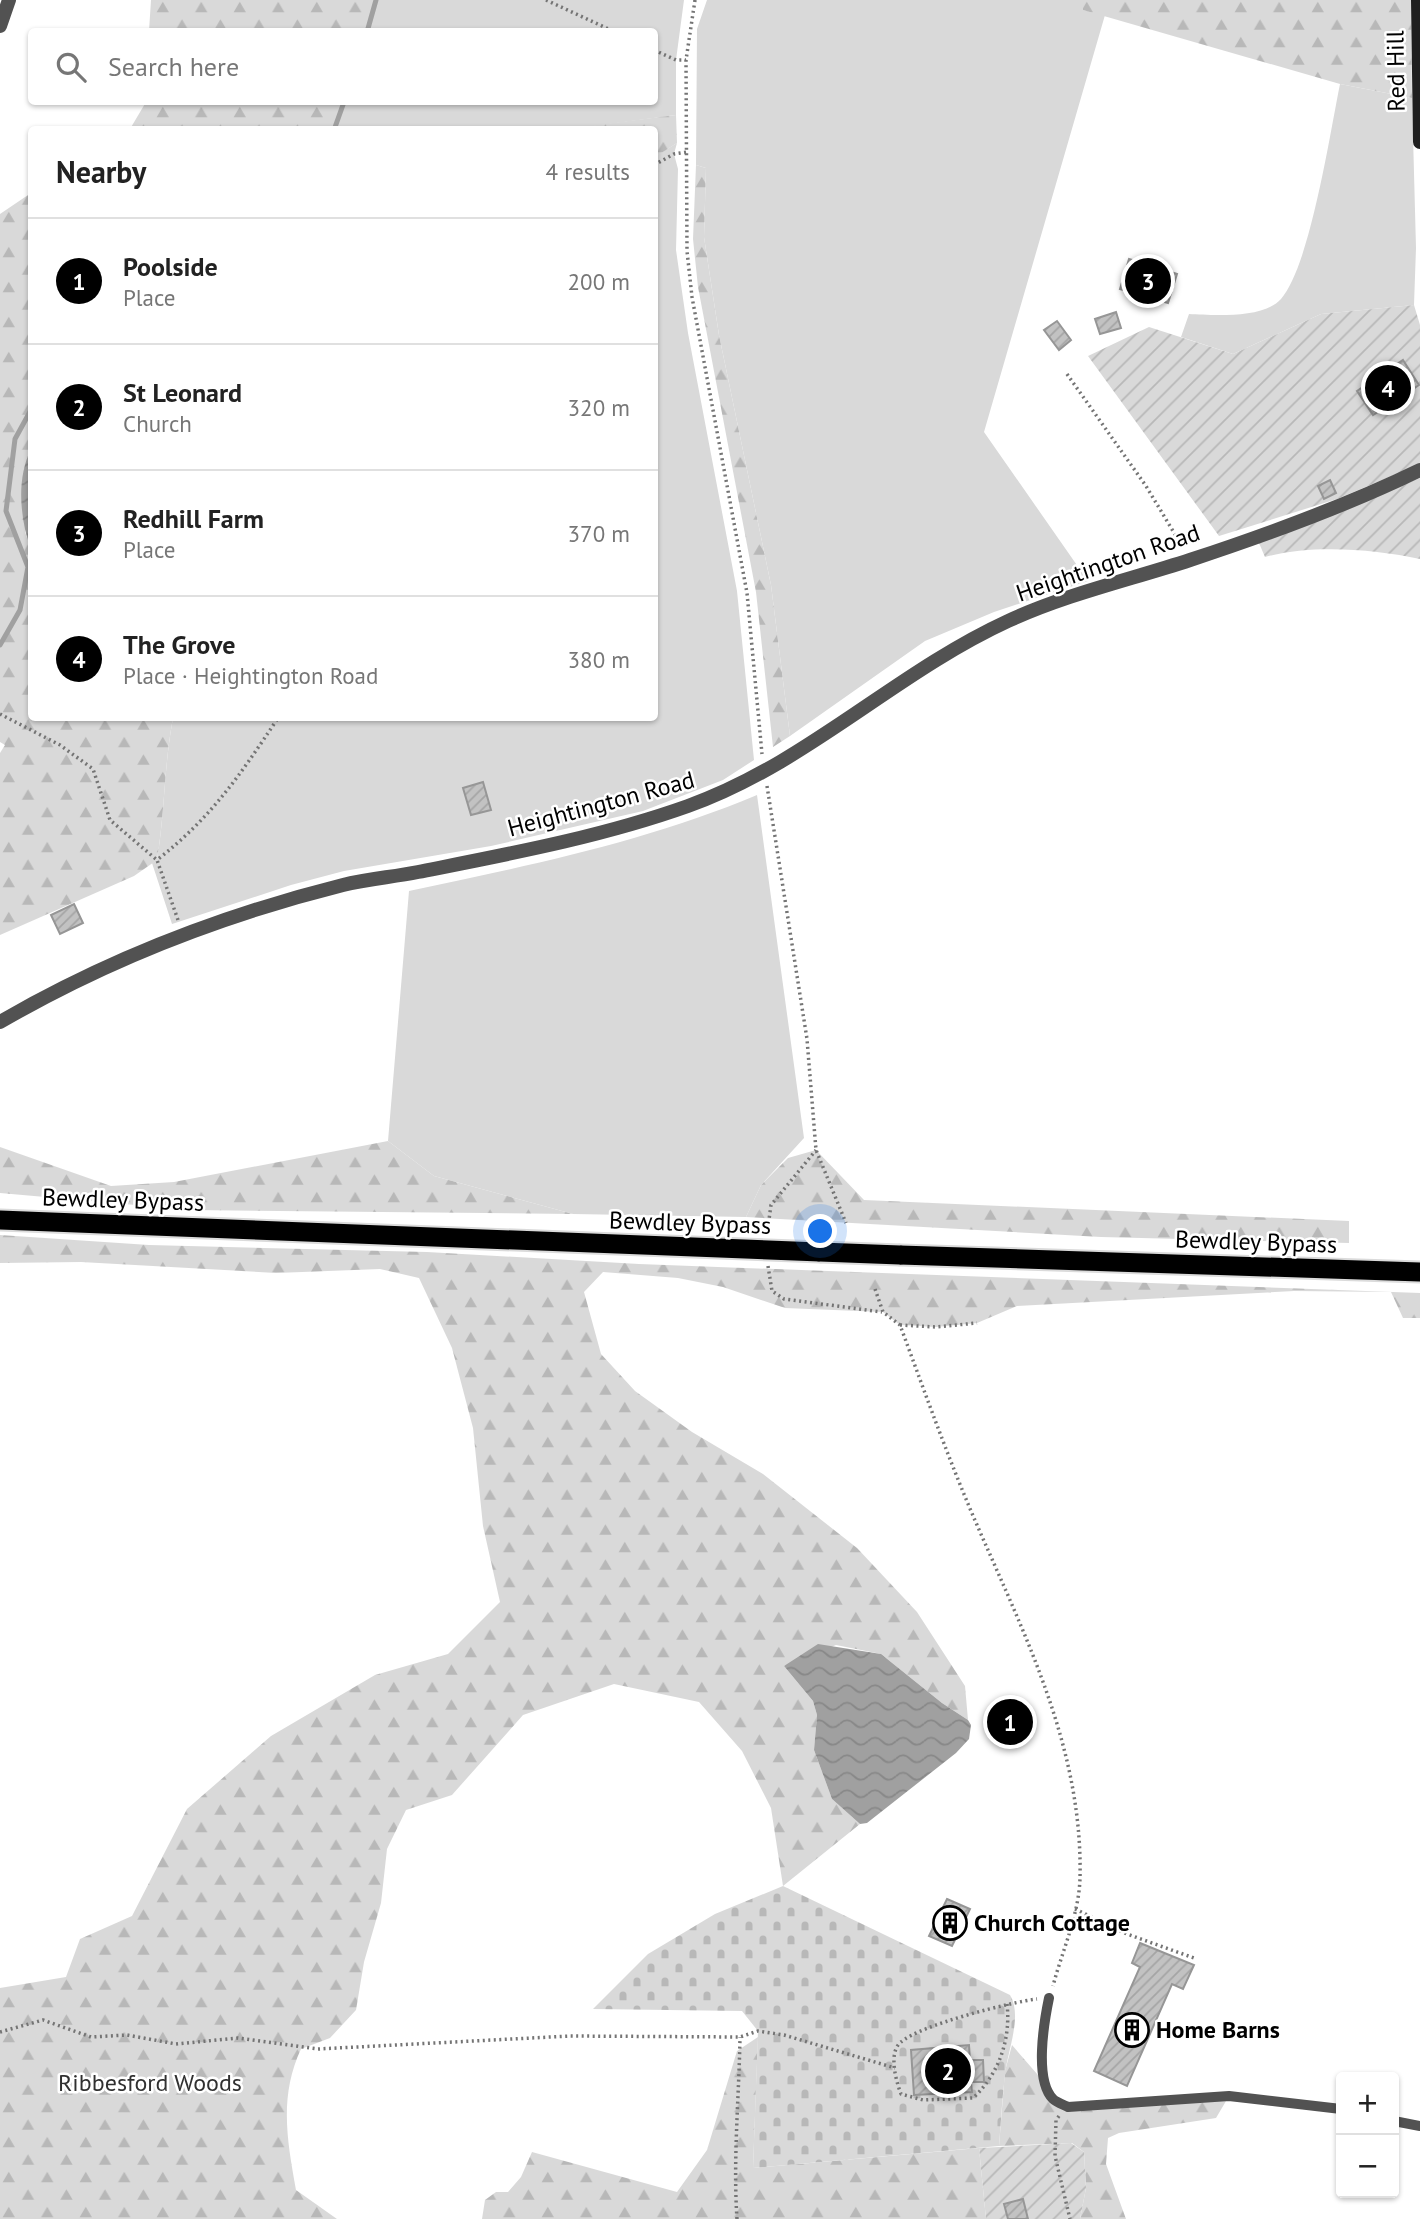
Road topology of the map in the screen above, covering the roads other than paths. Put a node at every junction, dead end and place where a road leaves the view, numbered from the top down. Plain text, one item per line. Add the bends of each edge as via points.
1 (9, 0) edge
2 (1419, 0) edge
3 (0, 26) edge
4 (1420, 142) edge
5 (1420, 470) edge
6 (0, 1022) edge
7 (0, 1220) edge
8 (1420, 1272) edge
9 (1049, 1998) road end
10 (1336, 2108) edge
11 (1399, 2122) edge
12 (1420, 2126) edge

1 - 3 street
2 - 4 main road, Red Hill
5 - 6 street, Heightington Road via 1356,501 1189,561 1056,601 998,626 906,680 800,752 714,796 658,816 510,853 345,885 182,936 57,989
7 - 8 highway, Bewdley Bypass, bridge
9 - 10 lane via 1044,2082 1053,2099 1068,2107 1229,2096
11 - 12 lane

